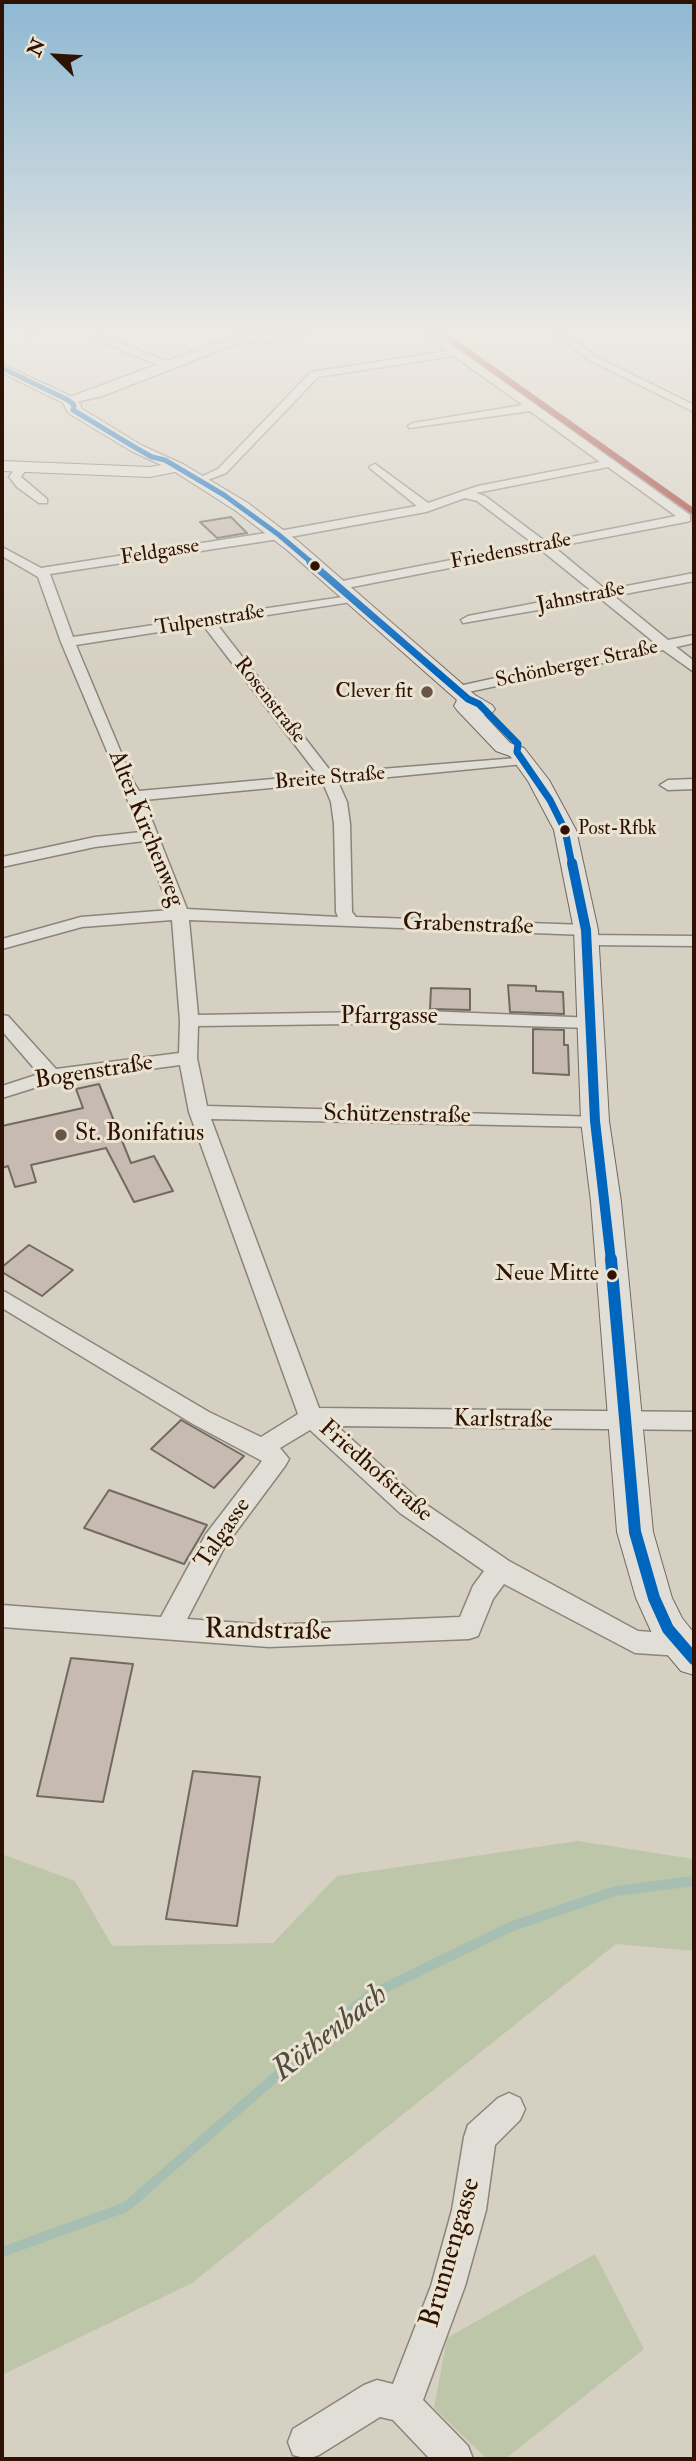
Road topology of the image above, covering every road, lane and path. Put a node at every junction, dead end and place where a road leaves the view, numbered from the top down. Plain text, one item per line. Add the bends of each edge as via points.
1 (134, 447) edge
2 (245, 447) edge
3 (588, 447) edge
4 (610, 463) junction
5 (171, 464) junction
6 (2, 466) edge
7 (22, 466) junction
8 (375, 467) dead end
9 (200, 480) junction
10 (468, 495) junction
11 (43, 501) dead end
12 (426, 508) junction
13 (279, 535) junction
14 (542, 545) junction
15 (2, 551) edge
16 (40, 572) junction
17 (694, 577) edge
18 (344, 592) junction
19 (602, 593) junction
20 (468, 620) dead end
21 (208, 622) junction
22 (694, 639) edge
23 (68, 642) junction
24 (667, 645) junction
25 (694, 668) edge
26 (463, 695) junction
27 (521, 756) junction
28 (329, 779) junction
29 (694, 784) edge
30 (668, 785) dead end
31 (135, 796) junction
32 (149, 836) junction
33 (2, 862) edge
34 (180, 914) junction
35 (350, 922) junction
36 (587, 935) junction
37 (694, 941) edge
38 (2, 944) edge
39 (2, 1020) edge
40 (188, 1021) junction
41 (590, 1022) junction
42 (188, 1058) junction
43 (51, 1076) junction
44 (2, 1092) edge
45 (199, 1112) junction
46 (595, 1121) junction
47 (2, 1298) edge
48 (311, 1417) junction
49 (694, 1421) edge
50 (623, 1422) junction
51 (262, 1448) junction
52 (500, 1569) junction
53 (2, 1616) edge
54 (168, 1629) junction
55 (688, 1652) edge
56 (509, 2109) dead end
57 (403, 2405) junction
58 (306, 2442) dead end
59 (455, 2459) edge

1 - 5 main road
2 - 9 street via 222,471
3 - 4 street
4 - 10 street, Feldgasse via 478,489
4 - 14 street, Friedensstraße via 686,518
5 - 7 main road via 150,472
5 - 9 main road
6 - 7 main road
7 - 11 street via 15,477
8 - 12 street
9 - 13 main road
10 - 12 street, Feldgasse
10 - 14 street via 481,498
12 - 13 street, Feldgasse
13 - 16 street, Feldgasse
13 - 18 main road
14 - 18 street, Friedensstraße
14 - 19 street
15 - 16 street
16 - 23 street, Alter Kirchenweg
17 - 19 street, Jahnstraße
18 - 21 street, Tulpenstraße
18 - 26 main road
19 - 20 street, Jahnstraße
19 - 24 street
21 - 23 street, Tulpenstraße
21 - 28 street, Rosenstraße
22 - 24 street, Schönberger Straße
23 - 31 street, Alter Kirchenweg
24 - 25 street
24 - 26 street, Schönberger Straße
26 - 27 main road via 464,706 503,747
27 - 28 street, Breite Straße
27 - 36 main road via 565,830
28 - 31 street, Breite Straße
28 - 35 street via 339,802 344,912
29 - 30 street
31 - 32 street, Alter Kirchenweg
32 - 33 street via 94,842
32 - 34 street, Alter Kirchenweg
34 - 35 street, Grabenstraße
34 - 38 street, Grabenstraße via 81,922
34 - 40 street, Alter Kirchenweg
35 - 36 street, Grabenstraße
36 - 37 street, Grabenstraße
36 - 41 main road
39 - 43 street
40 - 41 street, Pfarrgasse via 425,1017
40 - 42 street, Alter Kirchenweg
41 - 46 main road
42 - 43 street, Bogenstraße
42 - 45 street, Alter Kirchenweg
43 - 44 street, Bogenstraße
45 - 46 street, Schützenstraße
45 - 48 street, Alter Kirchenweg
46 - 50 main road
47 - 51 street via 201,1418
48 - 50 street, Karlstraße
48 - 51 street, Friedhofstraße
48 - 52 street, Friedhofstraße via 409,1506
49 - 50 street, Karlstraße
50 - 55 main road via 635,1532 654,1598 668,1629
51 - 54 street, Talgasse via 277,1459 215,1541
52 - 54 street, Randstraße via 482,1594 469,1628 269,1636
52 - 55 street, Friedhofstraße via 635,1642
53 - 54 street, Randstraße
56 - 57 street, Brunnengasse via 481,2137 469,2210 448,2286
57 - 58 street via 377,2398
57 - 59 street

